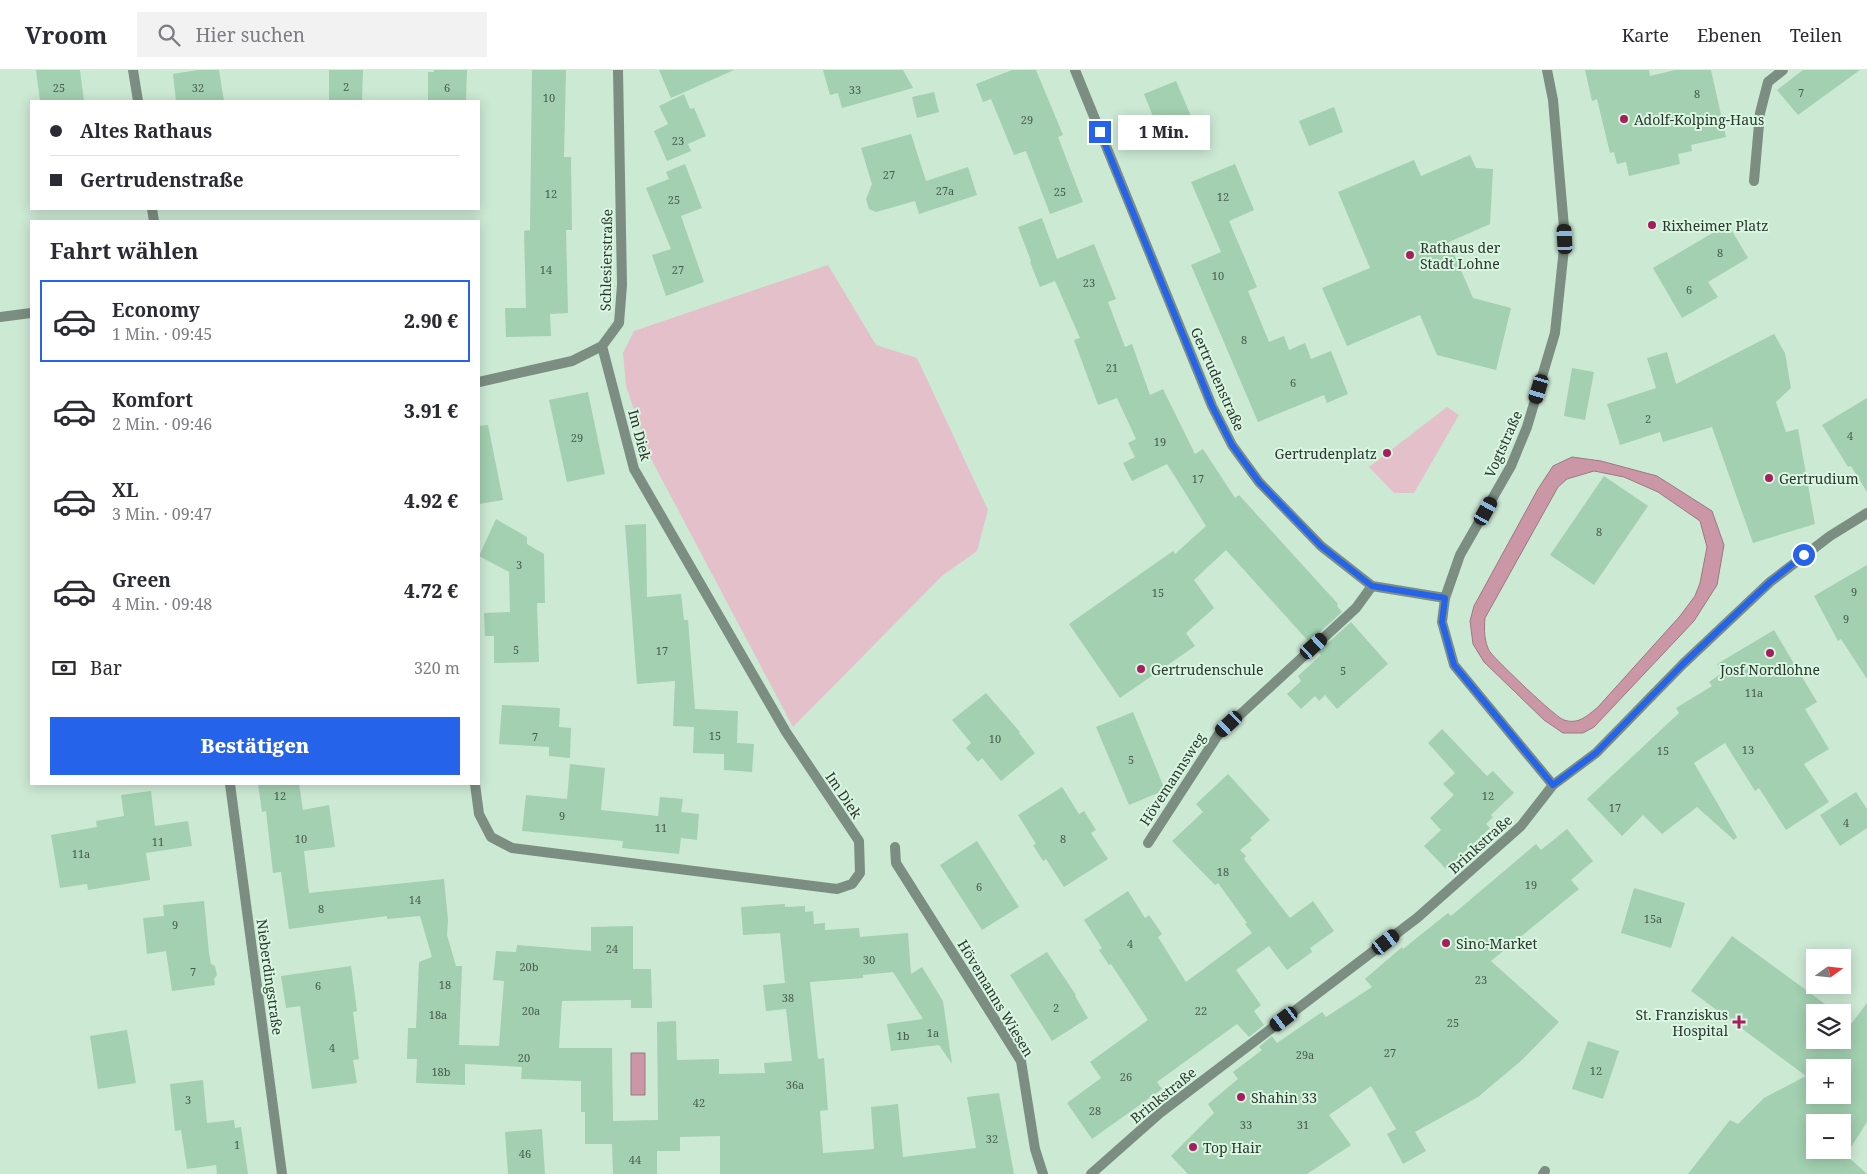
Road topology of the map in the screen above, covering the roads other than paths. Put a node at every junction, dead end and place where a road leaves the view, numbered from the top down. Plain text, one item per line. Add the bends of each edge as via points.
1 (133, 70) edge
2 (618, 70) edge
3 (1075, 70) edge
4 (1547, 70) edge
5 (1783, 70) edge
6 (138, 100) edge
7 (1754, 181) dead end
8 (30, 313) edge
9 (0, 317) edge
10 (602, 346) junction
11 (480, 382) edge
12 (1867, 513) edge
13 (1372, 586) junction
14 (1445, 598) junction
15 (230, 785) edge
16 (475, 785) edge
17 (1553, 785) junction
18 (1148, 843) dead end
19 (895, 847) dead end
20 (282, 1174) edge
21 (1043, 1174) edge
22 (1091, 1174) edge

1 - 6 street
2 - 10 street, Schlesierstraße via 622,284 618,323
3 - 13 street, Gertrudenstraße via 1212,406 1232,445 1259,482 1321,546
4 - 14 street, Vogtstraße via 1554,100 1565,239 1555,333 1527,428 1511,466 1460,556
5 - 7 street via 1768,82 1760,113
8 - 9 street
10 - 11 street, Schlesierstraße via 572,361
10 - 16 street, Im Diek via 634,469 786,732 859,841 860,873 852,884 838,890 512,848 491,837 479,814
12 - 17 street, Brinkstraße via 1830,536 1770,582 1596,753
13 - 14 street, Gertrudenstraße
13 - 18 street, Hövemannsweg via 1356,608 1218,735
14 - 17 street, Vogtstraße via 1442,622 1454,665
15 - 20 street, Nieberdingstraße
17 - 22 street, Brinkstraße via 1521,826 1417,918 1160,1113
19 - 21 street, Hövemanns Wiesen via 896,863 1021,1061 1035,1149

